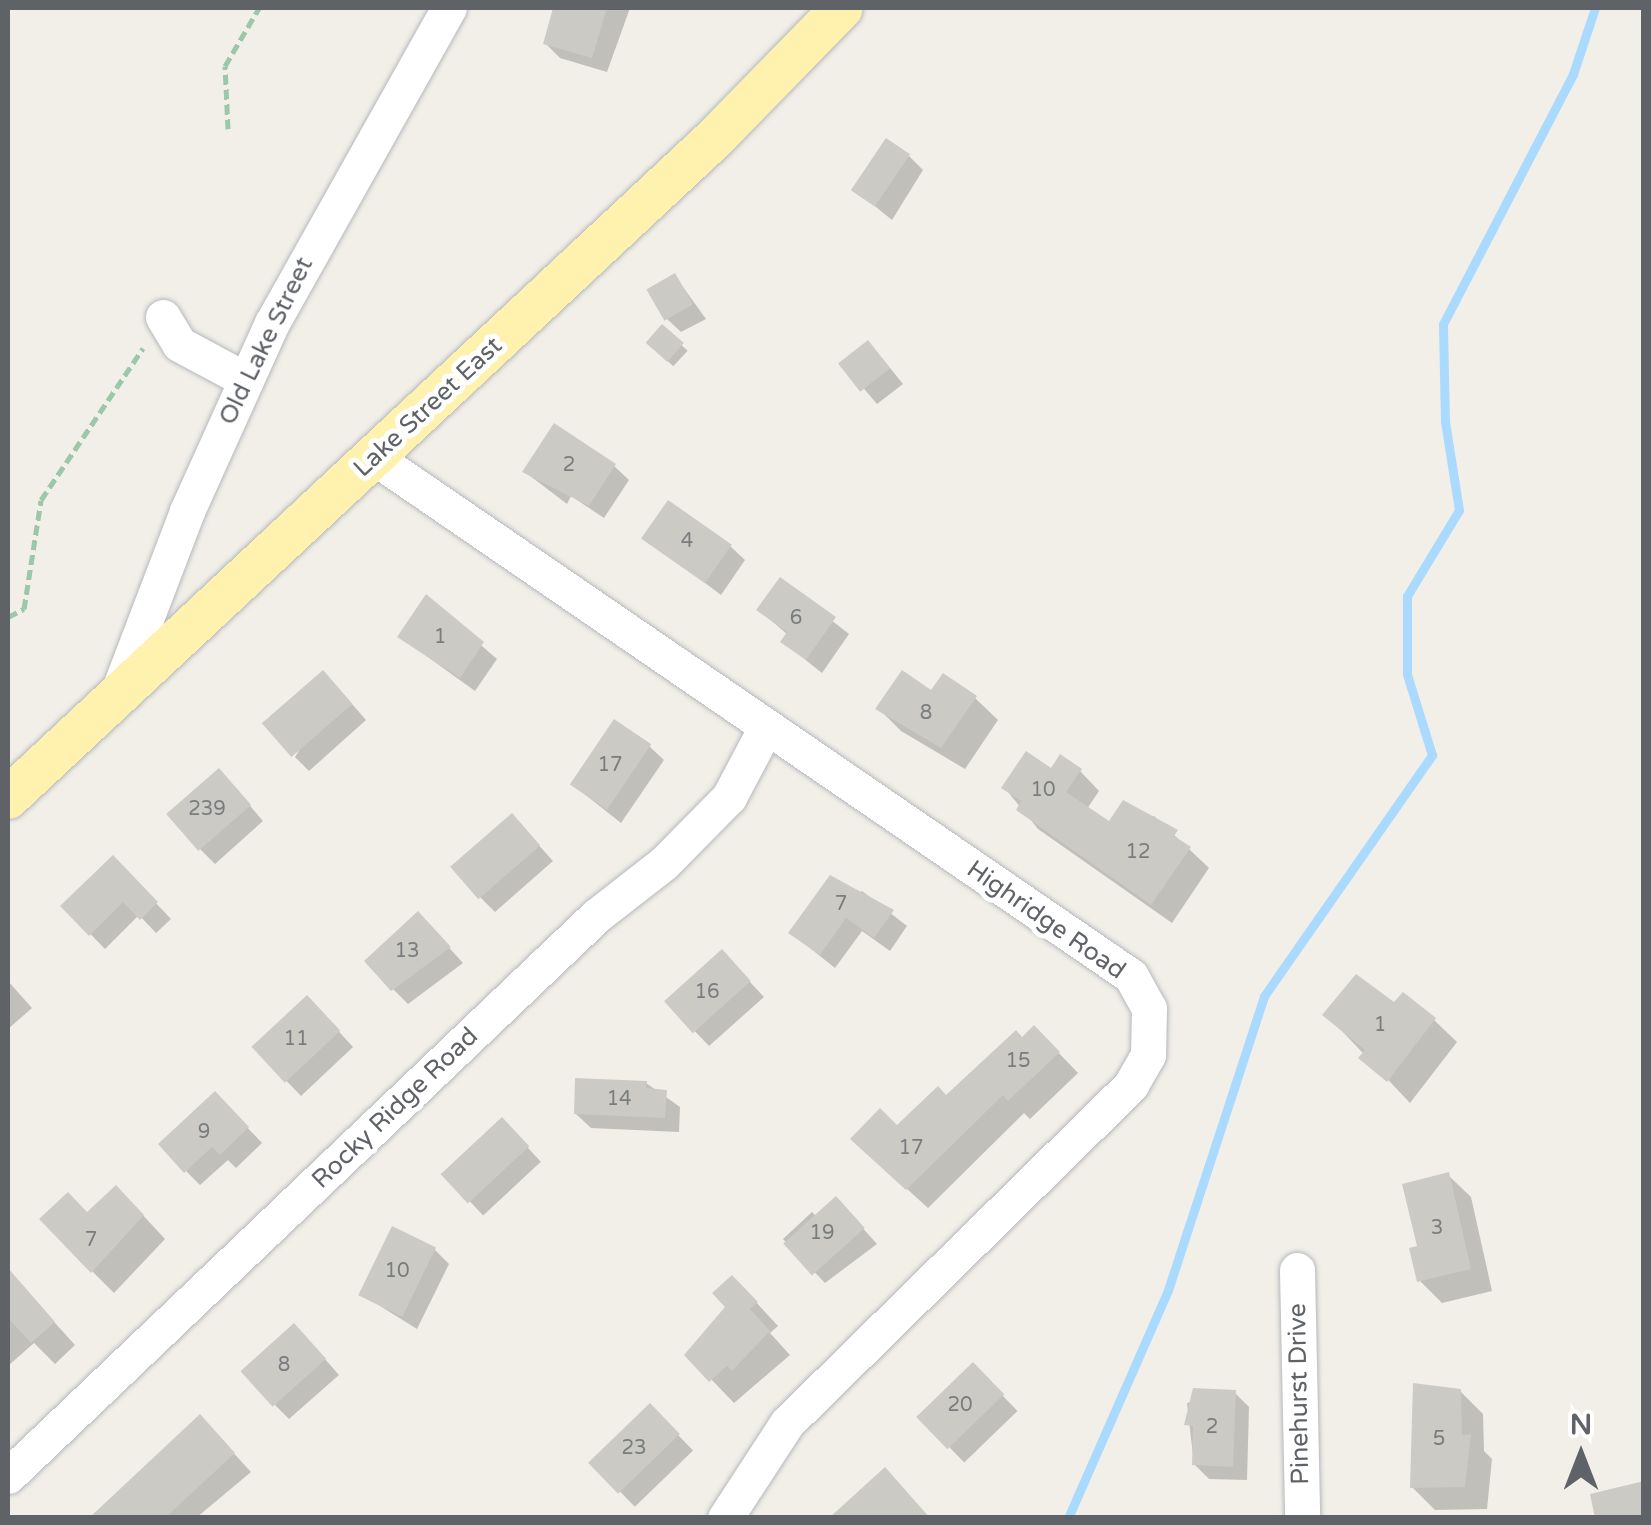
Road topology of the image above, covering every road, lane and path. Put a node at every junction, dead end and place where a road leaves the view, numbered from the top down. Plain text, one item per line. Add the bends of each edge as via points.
1 (259, 8) edge
2 (449, 8) edge
3 (842, 8) edge
4 (228, 129) dead end
5 (163, 317) joint
6 (246, 380) junction
7 (375, 458) junction
8 (8, 617) edge
9 (118, 692) junction
10 (765, 729) junction
11 (8, 798) edge
12 (1296, 1270) dead end
13 (8, 1476) edge
14 (725, 1518) edge
15 (1302, 1518) edge

1 - 4 path via 225,66
2 - 6 street, Old Lake Street via 318,235
3 - 7 main road, Lake Street East via 716,137
5 - 6 street via 179,344
5 - 8 path via 41,500 24,609
6 - 9 street, Old Lake Street
7 - 9 main road, Lake Street East
7 - 10 street, Highridge Road
9 - 11 main road, Lake Street East
10 - 13 street, Rocky Ridge Road via 730,797 664,863 596,916
10 - 14 street, Highridge Road via 1131,976 1149,1008 1148,1055 1131,1086 786,1423
12 - 15 street, Pinehurst Drive

